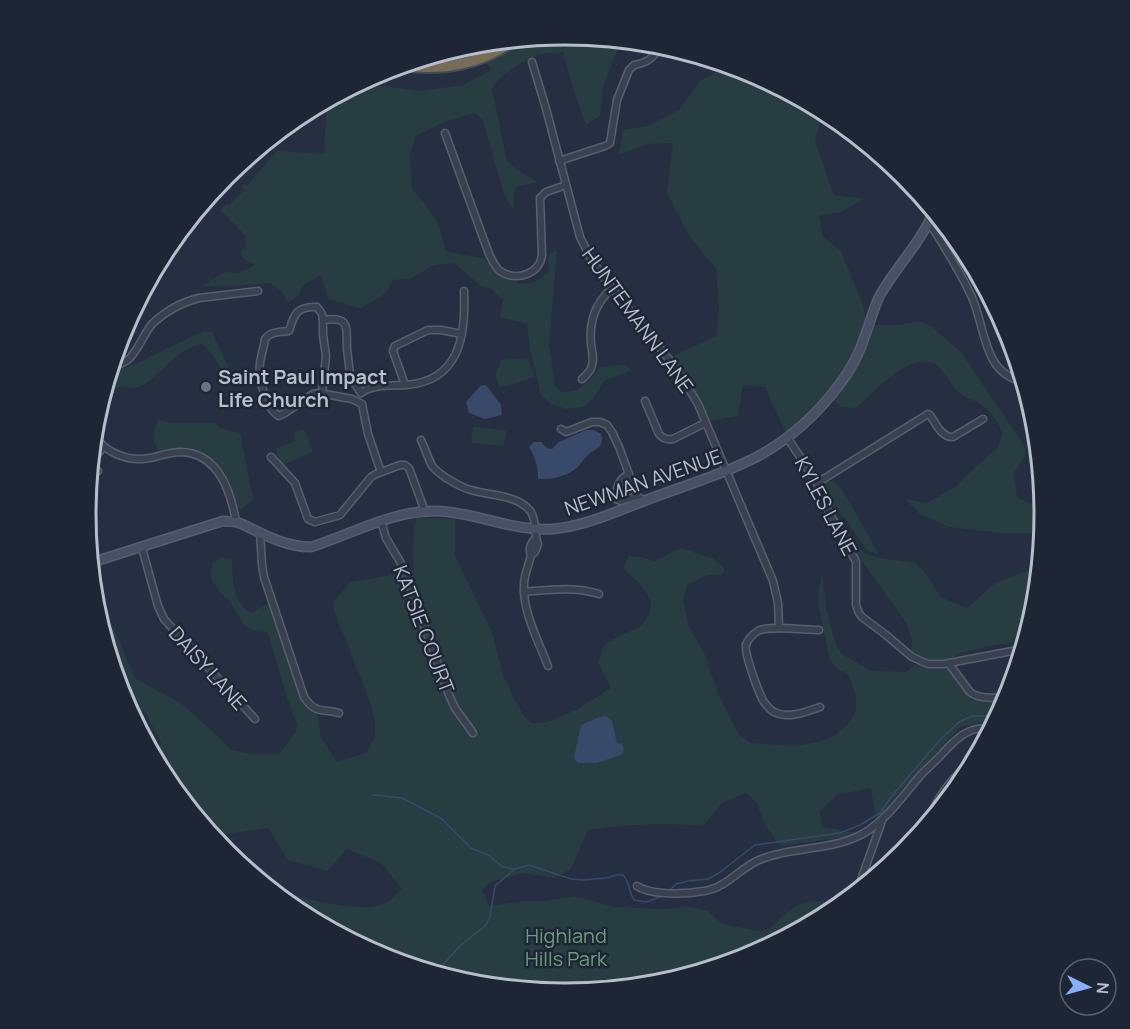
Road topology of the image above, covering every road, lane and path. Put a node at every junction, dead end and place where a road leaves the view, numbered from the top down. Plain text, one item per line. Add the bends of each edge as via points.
1 (497, 50) edge
2 (654, 54) edge
3 (532, 62) dead end
4 (423, 67) edge
5 (445, 133) dead end
6 (560, 161) junction
7 (566, 185) junction
8 (930, 220) edge
9 (928, 225) junction
10 (612, 288) junction
11 (258, 291) dead end
12 (464, 291) dead end
13 (323, 320) junction
14 (462, 334) junction
15 (120, 364) edge
16 (1014, 378) edge
17 (582, 379) dead end
18 (405, 385) junction
19 (322, 393) junction
20 (361, 393) junction
21 (356, 401) junction
22 (645, 401) dead end
23 (982, 419) dead end
24 (705, 423) junction
25 (561, 429) dead end
26 (787, 437) junction
27 (421, 440) dead end
28 (101, 445) edge
29 (104, 447) junction
30 (100, 451) edge
31 (271, 457) dead end
32 (725, 471) junction
33 (381, 472) junction
34 (629, 475) junction
35 (817, 483) junction
36 (641, 498) junction
37 (423, 511) junction
38 (381, 521) junction
39 (236, 522) junction
40 (260, 533) junction
41 (536, 534) junction
42 (142, 548) junction
43 (99, 561) edge
44 (524, 592) junction
45 (599, 594) dead end
46 (779, 628) junction
47 (819, 630) dead end
48 (1014, 651) edge
49 (949, 664) junction
50 (548, 666) dead end
51 (997, 698) edge
52 (820, 707) dead end
53 (339, 713) dead end
54 (255, 719) dead end
55 (983, 729) edge
56 (473, 733) dead end
57 (882, 821) junction
58 (862, 878) edge
59 (637, 886) dead end

1 - 4 highway via 458,64
2 - 6 street via 629,70 617,100 610,143
3 - 6 street, HUNTEMANN LANE
5 - 7 street via 489,254 504,273 519,276 538,267 542,255 540,198
6 - 7 street, HUNTEMANN LANE
7 - 10 street, HUNTEMANN LANE via 580,237
8 - 9 street, NEWMAN AVENUE
9 - 16 street via 973,299 993,361
9 - 26 street, NEWMAN AVENUE via 879,296 852,367 821,407
10 - 17 street via 592,317 593,361
10 - 24 street, HUNTEMANN LANE via 676,368
11 - 15 street via 199,298 179,305 152,324 131,357
12 - 14 street
13 - 19 street via 326,356
13 - 19 street via 316,307 300,310 289,331 267,336 260,361 264,392 276,415
13 - 20 street via 337,319 345,324 350,374
14 - 18 street via 457,352 443,371 428,381
14 - 18 street via 428,330 395,346 393,351
18 - 20 street via 381,386
19 - 21 street
20 - 21 street
21 - 33 street via 363,406
22 - 24 street via 659,434 668,440
23 - 35 street via 950,438 928,414
24 - 32 street, HUNTEMANN LANE
25 - 34 street via 566,432 597,422 607,425
26 - 32 street, NEWMAN AVENUE
26 - 35 street, KYLES LANE
27 - 41 street via 439,473 464,488 517,502 531,512
28 - 29 street
29 - 30 street
29 - 39 street via 134,459 180,452 198,456 223,477
31 - 33 street via 295,483 309,521 315,522 340,515 371,477
32 - 36 street, NEWMAN AVENUE
32 - 46 street, HUNTEMANN LANE via 773,581
33 - 37 street via 400,465 409,468
34 - 36 street
34 - 36 street via 621,480 615,499
35 - 49 street, KYLES LANE via 856,562 859,613 912,657 928,664
36 - 41 street, NEWMAN AVENUE via 579,525
37 - 38 street, NEWMAN AVENUE
37 - 41 street, NEWMAN AVENUE via 456,513
38 - 40 street, NEWMAN AVENUE via 311,547 291,545
38 - 56 street, KATSIE COURT via 402,565 454,708
39 - 40 street, NEWMAN AVENUE
39 - 42 street via 216,523
40 - 53 street via 264,577 304,697 315,709
41 - 44 street via 531,543
42 - 43 street
42 - 54 street, DAISY LANE via 164,620
44 - 45 street via 575,589
44 - 50 street
46 - 47 street
46 - 52 street via 760,630 746,645 764,701 771,710 782,714
48 - 49 street, KYLES LANE
49 - 51 street via 974,696
55 - 57 street via 959,737
57 - 58 street
57 - 59 street via 854,839 757,860 706,891 651,892

